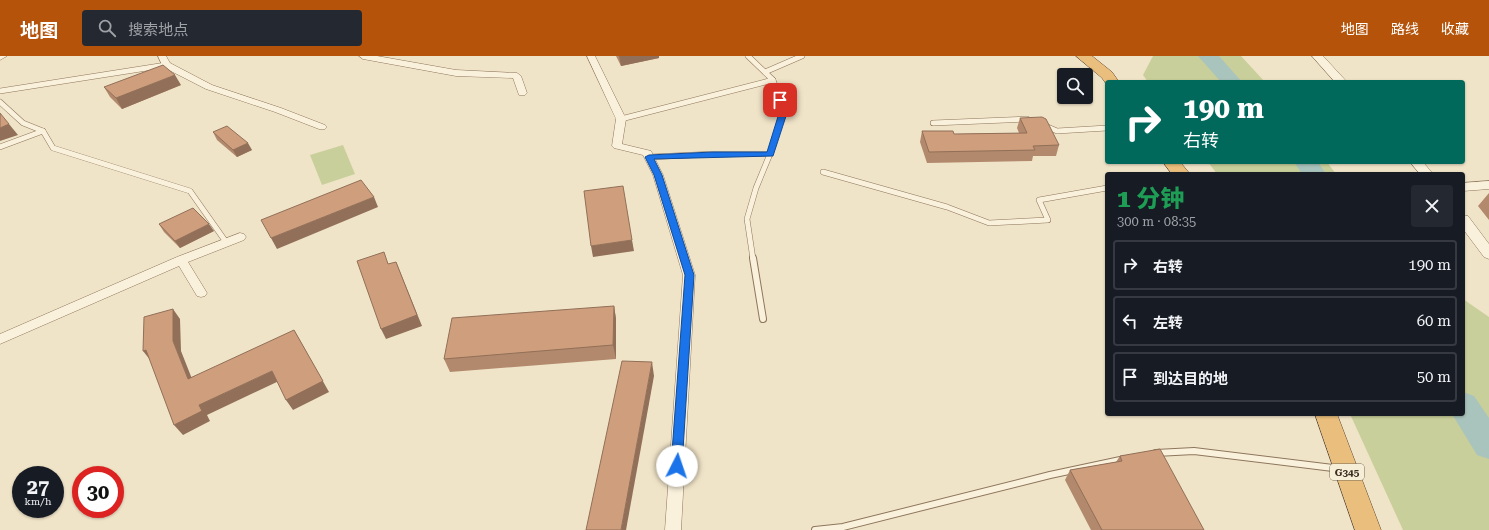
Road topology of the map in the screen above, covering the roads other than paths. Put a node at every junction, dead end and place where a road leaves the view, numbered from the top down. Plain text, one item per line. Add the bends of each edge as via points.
1 (0, 56) edge
2 (3, 56) edge
3 (363, 56) edge
4 (591, 56) edge
5 (748, 56) edge
6 (802, 56) edge
7 (1082, 56) edge
8 (1317, 56) edge
9 (164, 61) edge
10 (765, 72) junction
11 (773, 80) junction
12 (1111, 80) edge
13 (1339, 80) edge
14 (0, 91) edge
15 (522, 93) dead end
16 (0, 102) edge
17 (620, 118) junction
18 (1033, 121) edge
19 (933, 124) dead end
20 (1039, 124) edge
21 (322, 128) dead end
22 (1105, 128) edge
23 (43, 131) junction
24 (0, 147) edge
25 (770, 154) junction
26 (649, 157) junction
27 (1173, 164) edge
28 (1418, 164) edge
29 (823, 172) dead end
30 (1179, 172) edge
31 (1425, 172) edge
32 (1489, 185) edge
33 (1465, 186) edge
34 (1105, 188) edge
35 (1465, 222) edge
36 (240, 237) dead end
37 (226, 242) junction
38 (1489, 254) edge
39 (181, 260) junction
40 (201, 293) dead end
41 (763, 319) dead end
42 (0, 339) edge
43 (1327, 416) edge
44 (1149, 454) edge
45 (1134, 457) edge
46 (1346, 469) junction
47 (673, 530) edge
48 (815, 530) edge
49 (1368, 530) edge

1 - 2 street
3 - 15 street via 456,73 517,76
4 - 17 street
5 - 10 lane
6 - 10 lane
7 - 12 highway
8 - 13 street
9 - 14 lane
9 - 21 street via 209,87
10 - 11 lane
11 - 17 lane
11 - 25 lane via 784,110
16 - 23 lane via 23,123
17 - 26 street via 616,146 647,153
18 - 19 lane via 1028,119
20 - 22 lane via 1057,131
23 - 24 lane
23 - 37 lane via 53,148 190,191
25 - 26 lane
25 - 41 lane via 756,188 748,219
26 - 47 street via 658,175 689,275
27 - 30 highway
28 - 31 street
29 - 34 lane via 947,207 989,223 1048,220 1039,200
32 - 33 street
35 - 38 street
36 - 37 street
37 - 39 street
39 - 40 street
39 - 42 street
43 - 46 highway, G345
44 - 46 lane via 1194,451
45 - 48 lane via 1050,475 843,527
46 - 49 highway, G345

